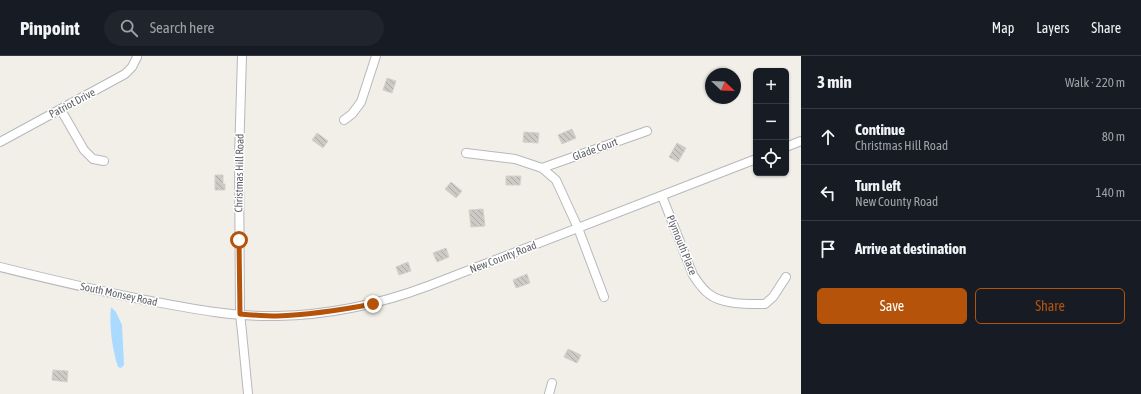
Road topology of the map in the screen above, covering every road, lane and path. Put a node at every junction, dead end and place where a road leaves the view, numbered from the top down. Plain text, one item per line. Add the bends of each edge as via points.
1 (242, 56) edge
2 (376, 56) edge
3 (138, 57) edge
4 (61, 110) junction
5 (344, 120) dead end
6 (647, 130) dead end
7 (801, 141) edge
8 (0, 142) edge
9 (789, 146) edge
10 (466, 153) dead end
11 (753, 160) edge
12 (104, 161) dead end
13 (542, 168) junction
14 (662, 196) junction
15 (578, 228) junction
16 (0, 267) edge
17 (786, 277) dead end
18 (604, 298) dead end
19 (240, 314) junction
20 (552, 383) dead end
21 (248, 394) edge
22 (549, 394) edge

1 - 19 street, Christmas Hill Road via 239,164
2 - 5 street via 360,102
3 - 4 street, Patriot Drive via 125,74
4 - 8 street, Patriot Drive
4 - 12 street via 84,150 93,159
6 - 13 street, Glade Court
7 - 9 street
10 - 13 street via 515,159
11 - 14 street, New County Road
13 - 15 street via 556,180
14 - 15 street, New County Road
14 - 17 street, Plymouth Place via 693,275 710,295 726,302 765,304 773,297
15 - 18 street
15 - 19 street, New County Road via 428,286 373,304 311,314
16 - 19 street, South Monsey Road via 172,305
19 - 21 street, Christmas Hill Road
20 - 22 street

